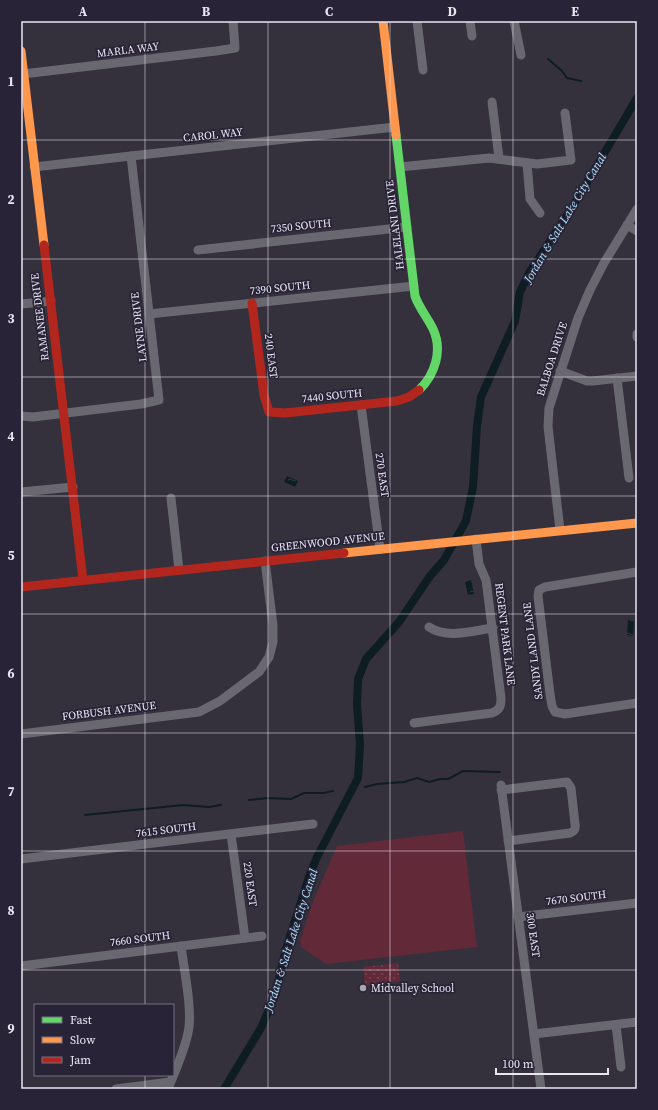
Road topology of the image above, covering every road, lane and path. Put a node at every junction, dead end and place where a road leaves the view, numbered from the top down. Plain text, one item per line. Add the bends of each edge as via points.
1 (233, 21) edge
2 (383, 21) edge
3 (417, 21) edge
4 (470, 21) edge
5 (514, 21) edge
6 (472, 36) dead end
7 (21, 51) edge
8 (521, 55) dead end
9 (423, 70) dead end
10 (23, 74) junction
11 (492, 102) dead end
12 (565, 113) dead end
13 (395, 127) junction
14 (131, 156) junction
15 (499, 158) junction
16 (527, 163) junction
17 (34, 167) junction
18 (400, 167) junction
19 (637, 209) edge
20 (540, 213) dead end
21 (627, 225) junction
22 (407, 227) junction
23 (637, 231) edge
24 (198, 250) dead end
25 (414, 286) junction
26 (50, 301) junction
27 (252, 303) junction
28 (21, 304) edge
29 (149, 314) junction
30 (560, 371) junction
31 (637, 376) edge
32 (617, 378) junction
33 (397, 400) joint
34 (361, 405) junction
35 (269, 412) joint
36 (64, 413) junction
37 (21, 416) edge
38 (629, 478) dead end
39 (73, 487) junction
40 (21, 492) edge
41 (170, 498) dead end
42 (637, 523) edge
43 (560, 530) junction
44 (472, 540) junction
45 (380, 549) junction
46 (265, 561) junction
47 (179, 570) junction
48 (637, 572) edge
49 (84, 580) junction
50 (21, 587) edge
51 (429, 627) dead end
52 (492, 628) junction
53 (637, 703) edge
54 (414, 723) dead end
55 (21, 734) edge
56 (313, 824) dead end
57 (231, 834) junction
58 (508, 841) junction
59 (21, 859) edge
60 (637, 903) edge
61 (518, 917) junction
62 (262, 936) dead end
63 (245, 938) junction
64 (181, 946) junction
65 (21, 966) edge
66 (637, 1022) edge
67 (616, 1024) junction
68 (534, 1034) junction
69 (621, 1067) dead end
70 (174, 1073) edge
71 (173, 1076) edge
72 (169, 1086) edge
73 (116, 1089) edge
74 (541, 1089) edge

1 - 10 street, MARLA WAY via 235,48
2 - 13 street, HALELANI DRIVE
3 - 9 street
4 - 6 street
5 - 8 street
7 - 10 street, RAMANEE DRIVE
10 - 17 street, RAMANEE DRIVE
11 - 15 street
12 - 16 street via 571,160
13 - 14 street, CAROL WAY
13 - 18 street, HALELANI DRIVE
14 - 17 street, CAROL WAY
14 - 29 street, LAYNE DRIVE
15 - 16 street
15 - 18 street
16 - 20 street via 530,199
17 - 26 street, RAMANEE DRIVE
18 - 22 street, HALELANI DRIVE
19 - 21 street, BALBOA DRIVE
21 - 23 street
21 - 30 street, BALBOA DRIVE via 590,290
22 - 24 street, 7350 SOUTH
22 - 25 street, HALELANI DRIVE
25 - 27 street, 7390 SOUTH
25 - 33 street, HALELANI DRIVE via 418,306 436,335 437,361 428,381 420,389 409,397
26 - 28 street
26 - 36 street, RAMANEE DRIVE
27 - 29 street, 7390 SOUTH
27 - 35 street, 240 EAST via 264,395
29 - 36 street, LAYNE DRIVE via 159,400
30 - 32 street via 593,381
30 - 43 street, BALBOA DRIVE via 549,408 548,426
31 - 32 street
32 - 38 street
33 - 34 street, 7440 SOUTH
34 - 35 street, 7440 SOUTH via 285,413
34 - 45 street, 270 EAST
36 - 37 street
36 - 39 street, RAMANEE DRIVE
39 - 40 street
39 - 49 street, RAMANEE DRIVE
41 - 47 street
42 - 43 street, GREENWOOD AVENUE
43 - 44 street, GREENWOOD AVENUE
44 - 45 street, GREENWOOD AVENUE
44 - 52 street, REGENT PARK LANE via 486,580
45 - 46 street, GREENWOOD AVENUE
46 - 47 street, GREENWOOD AVENUE
46 - 55 street, FORBUSH AVENUE via 273,625 273,642 269,657 259,672 220,701 199,712
47 - 49 street, GREENWOOD AVENUE
48 - 53 street, SANDY LAND LANE via 553,585 539,590 538,596 550,694 555,712 564,714
49 - 50 street, GREENWOOD AVENUE
51 - 52 street via 436,632 447,634
52 - 54 street, REGENT PARK LANE via 501,698 499,710
56 - 57 street, 7615 SOUTH
57 - 59 street, 7615 SOUTH
57 - 63 street, 220 EAST
58 - 58 street, 300 EAST via 501,788 567,782 576,828 574,831
58 - 61 street, 300 EAST
60 - 61 street, 7670 SOUTH
61 - 68 street, 300 EAST
62 - 63 street, 7660 SOUTH
63 - 64 street, 7660 SOUTH
64 - 65 street, 7660 SOUTH
64 - 70 street via 189,1020 185,1045
66 - 67 street
67 - 68 street
67 - 69 street
68 - 74 street, 300 EAST
71 - 72 street
72 - 73 street

